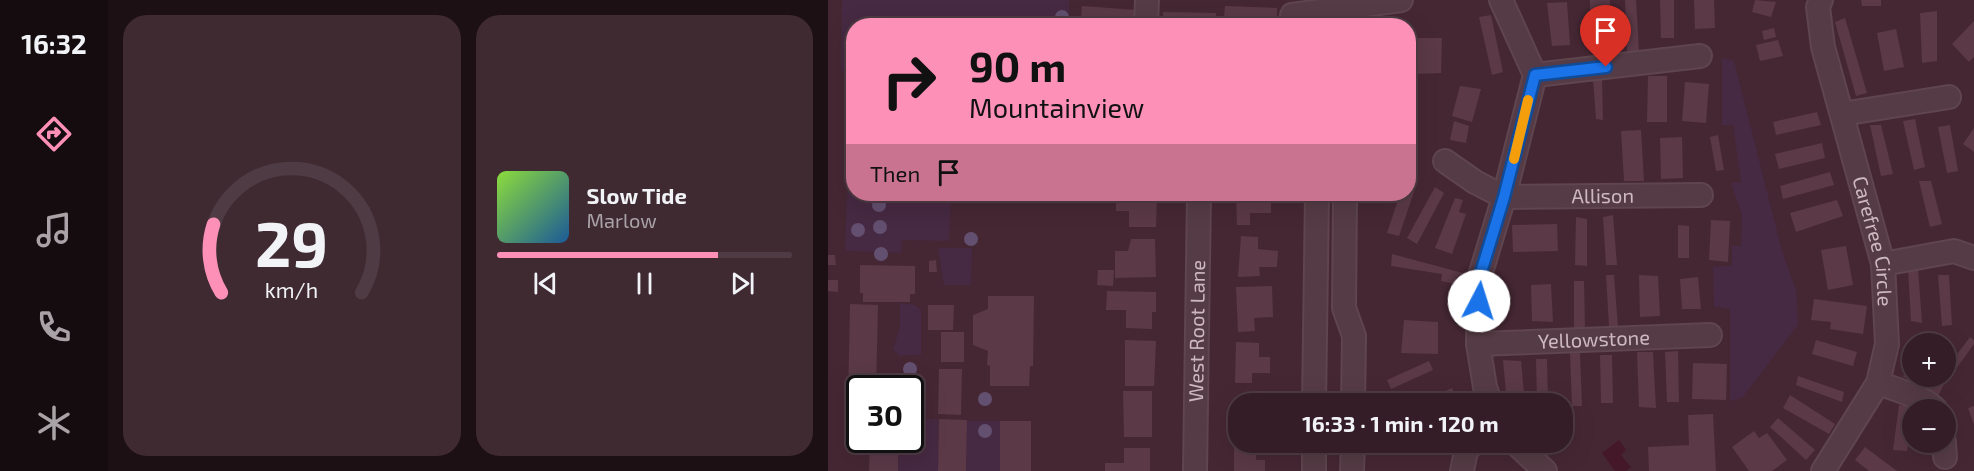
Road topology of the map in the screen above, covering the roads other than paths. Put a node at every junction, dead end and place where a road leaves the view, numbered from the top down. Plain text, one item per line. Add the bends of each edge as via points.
1 (1147, 0) edge
2 (1401, 0) edge
3 (1501, 0) edge
4 (1821, 0) edge
5 (1292, 13) edge
6 (1146, 18) edge
7 (1700, 56) dead end
8 (1535, 75) junction
9 (1949, 97) dead end
10 (1842, 114) junction
11 (1445, 161) dead end
12 (1701, 195) dead end
13 (1504, 197) junction
14 (1198, 201) edge
15 (1317, 201) edge
16 (1345, 201) edge
17 (1974, 258) edge
18 (1883, 264) junction
19 (1710, 335) dead end
20 (1478, 344) junction
21 (1878, 383) junction
22 (1314, 393) edge
23 (1353, 393) edge
24 (1487, 393) edge
25 (1918, 399) edge
26 (1314, 453) edge
27 (1353, 453) edge
28 (1466, 453) edge
29 (1526, 453) edge
30 (1195, 471) edge
31 (1314, 471) edge
32 (1352, 471) edge
33 (1462, 471) edge
34 (1545, 471) edge
35 (1823, 471) edge

1 - 6 street
2 - 5 street
3 - 8 street
4 - 10 street, Carefree Circle via 1818,7 1823,47
7 - 8 street
8 - 13 street
9 - 10 street
10 - 18 street, Carefree Circle
11 - 13 street
12 - 13 street, Allison
13 - 20 street via 1479,279
14 - 30 street, West Root Lane
15 - 22 street
16 - 23 street via 1344,308 1354,336
17 - 18 street via 1954,251
18 - 21 street, Carefree Circle via 1887,344
19 - 20 street, Yellowstone
20 - 24 street
21 - 25 street
21 - 35 street, Carefree Circle
26 - 31 street
27 - 32 street
28 - 33 street
29 - 34 street

